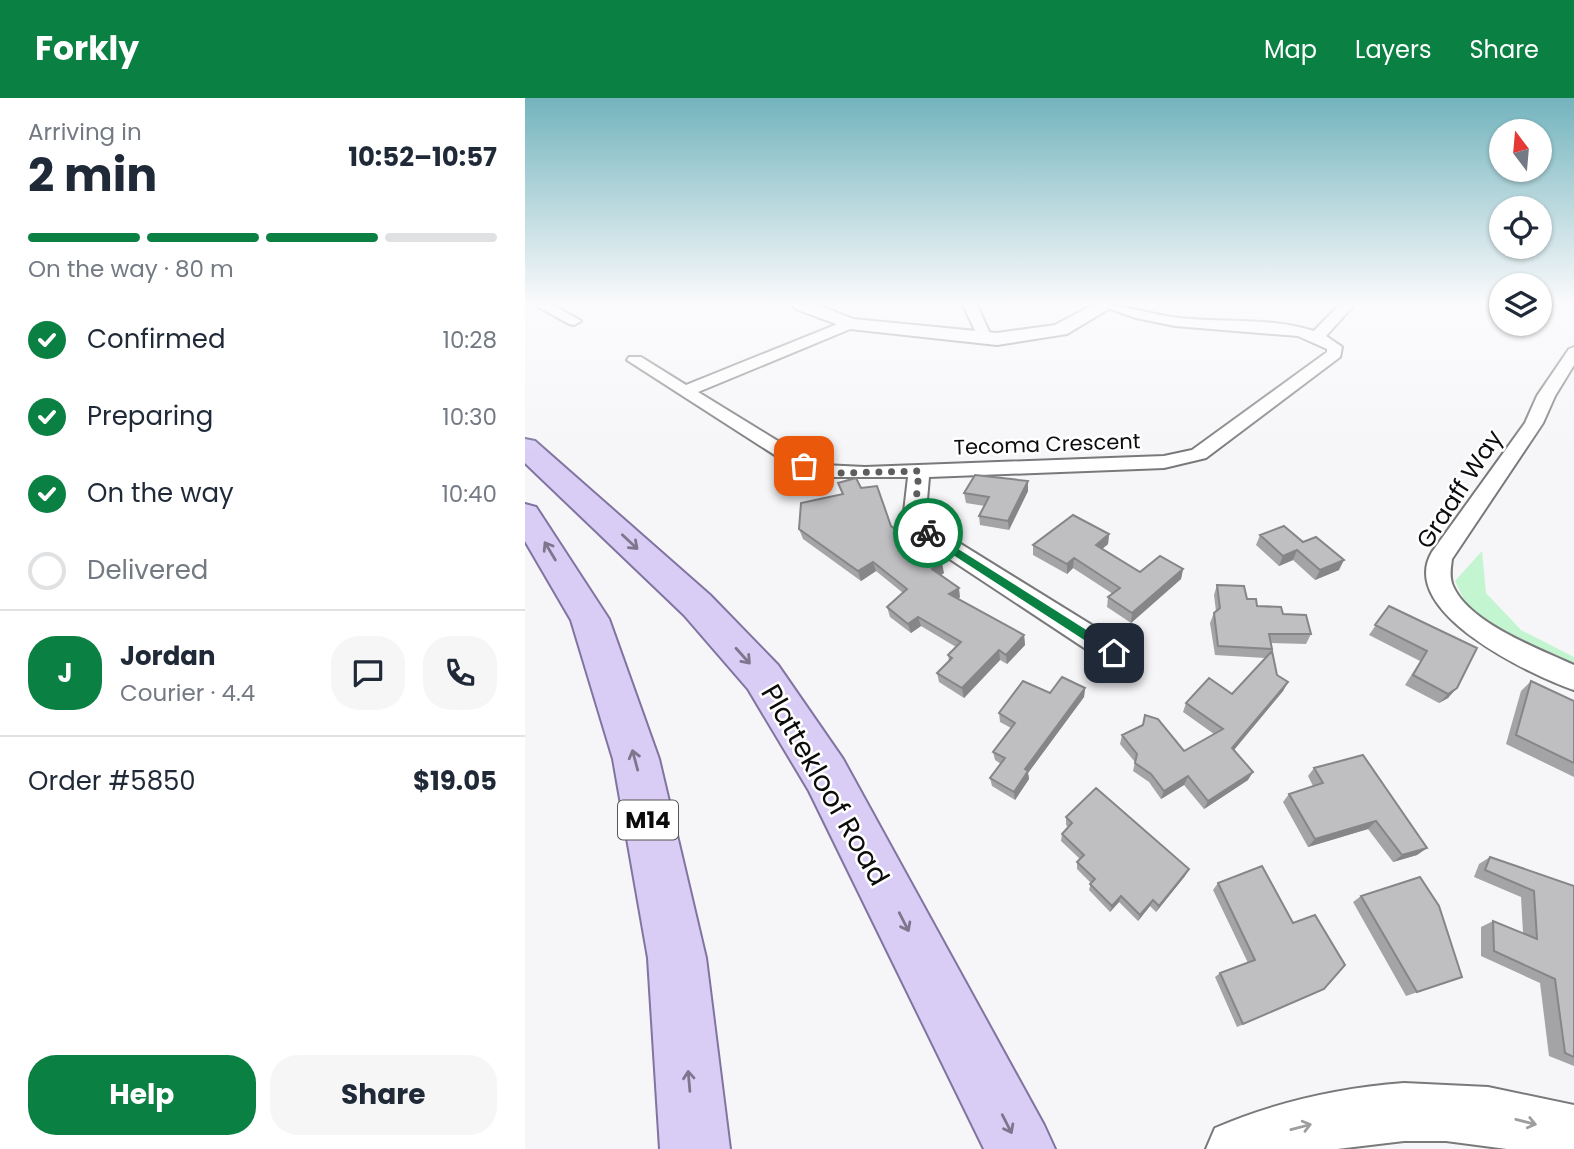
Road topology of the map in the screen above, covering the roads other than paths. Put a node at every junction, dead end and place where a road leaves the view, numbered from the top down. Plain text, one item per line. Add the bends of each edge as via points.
1 (776, 354) edge
2 (1335, 354) edge
3 (1573, 354) edge
4 (635, 360) dead end
5 (1567, 377) edge
6 (685, 391) junction
7 (525, 447) edge
8 (919, 471) junction
9 (525, 514) edge
10 (1114, 653) dead end
11 (1574, 678) edge
12 (1574, 1135) edge
13 (695, 1149) edge
14 (1020, 1149) edge
15 (1237, 1149) edge

1 - 6 street
2 - 8 street, Tecoma Crescent via 1199,454 1185,459
3 - 5 street, Graaff Way
4 - 6 street, Tecoma Crescent
5 - 11 street, Graaff Way via 1546,396 1534,423 1440,558 1438,575 1450,602 1473,624
6 - 8 street, Tecoma Crescent via 804,466 840,473
7 -> 14 main road, Plattekloof Road via 697,605 762,677 826,775
8 - 10 street via 915,512 926,533
13 -> 9 main road, M14 via 677,958 636,759 590,619
15 -> 12 street via 1314,1124 1416,1111 1518,1119

